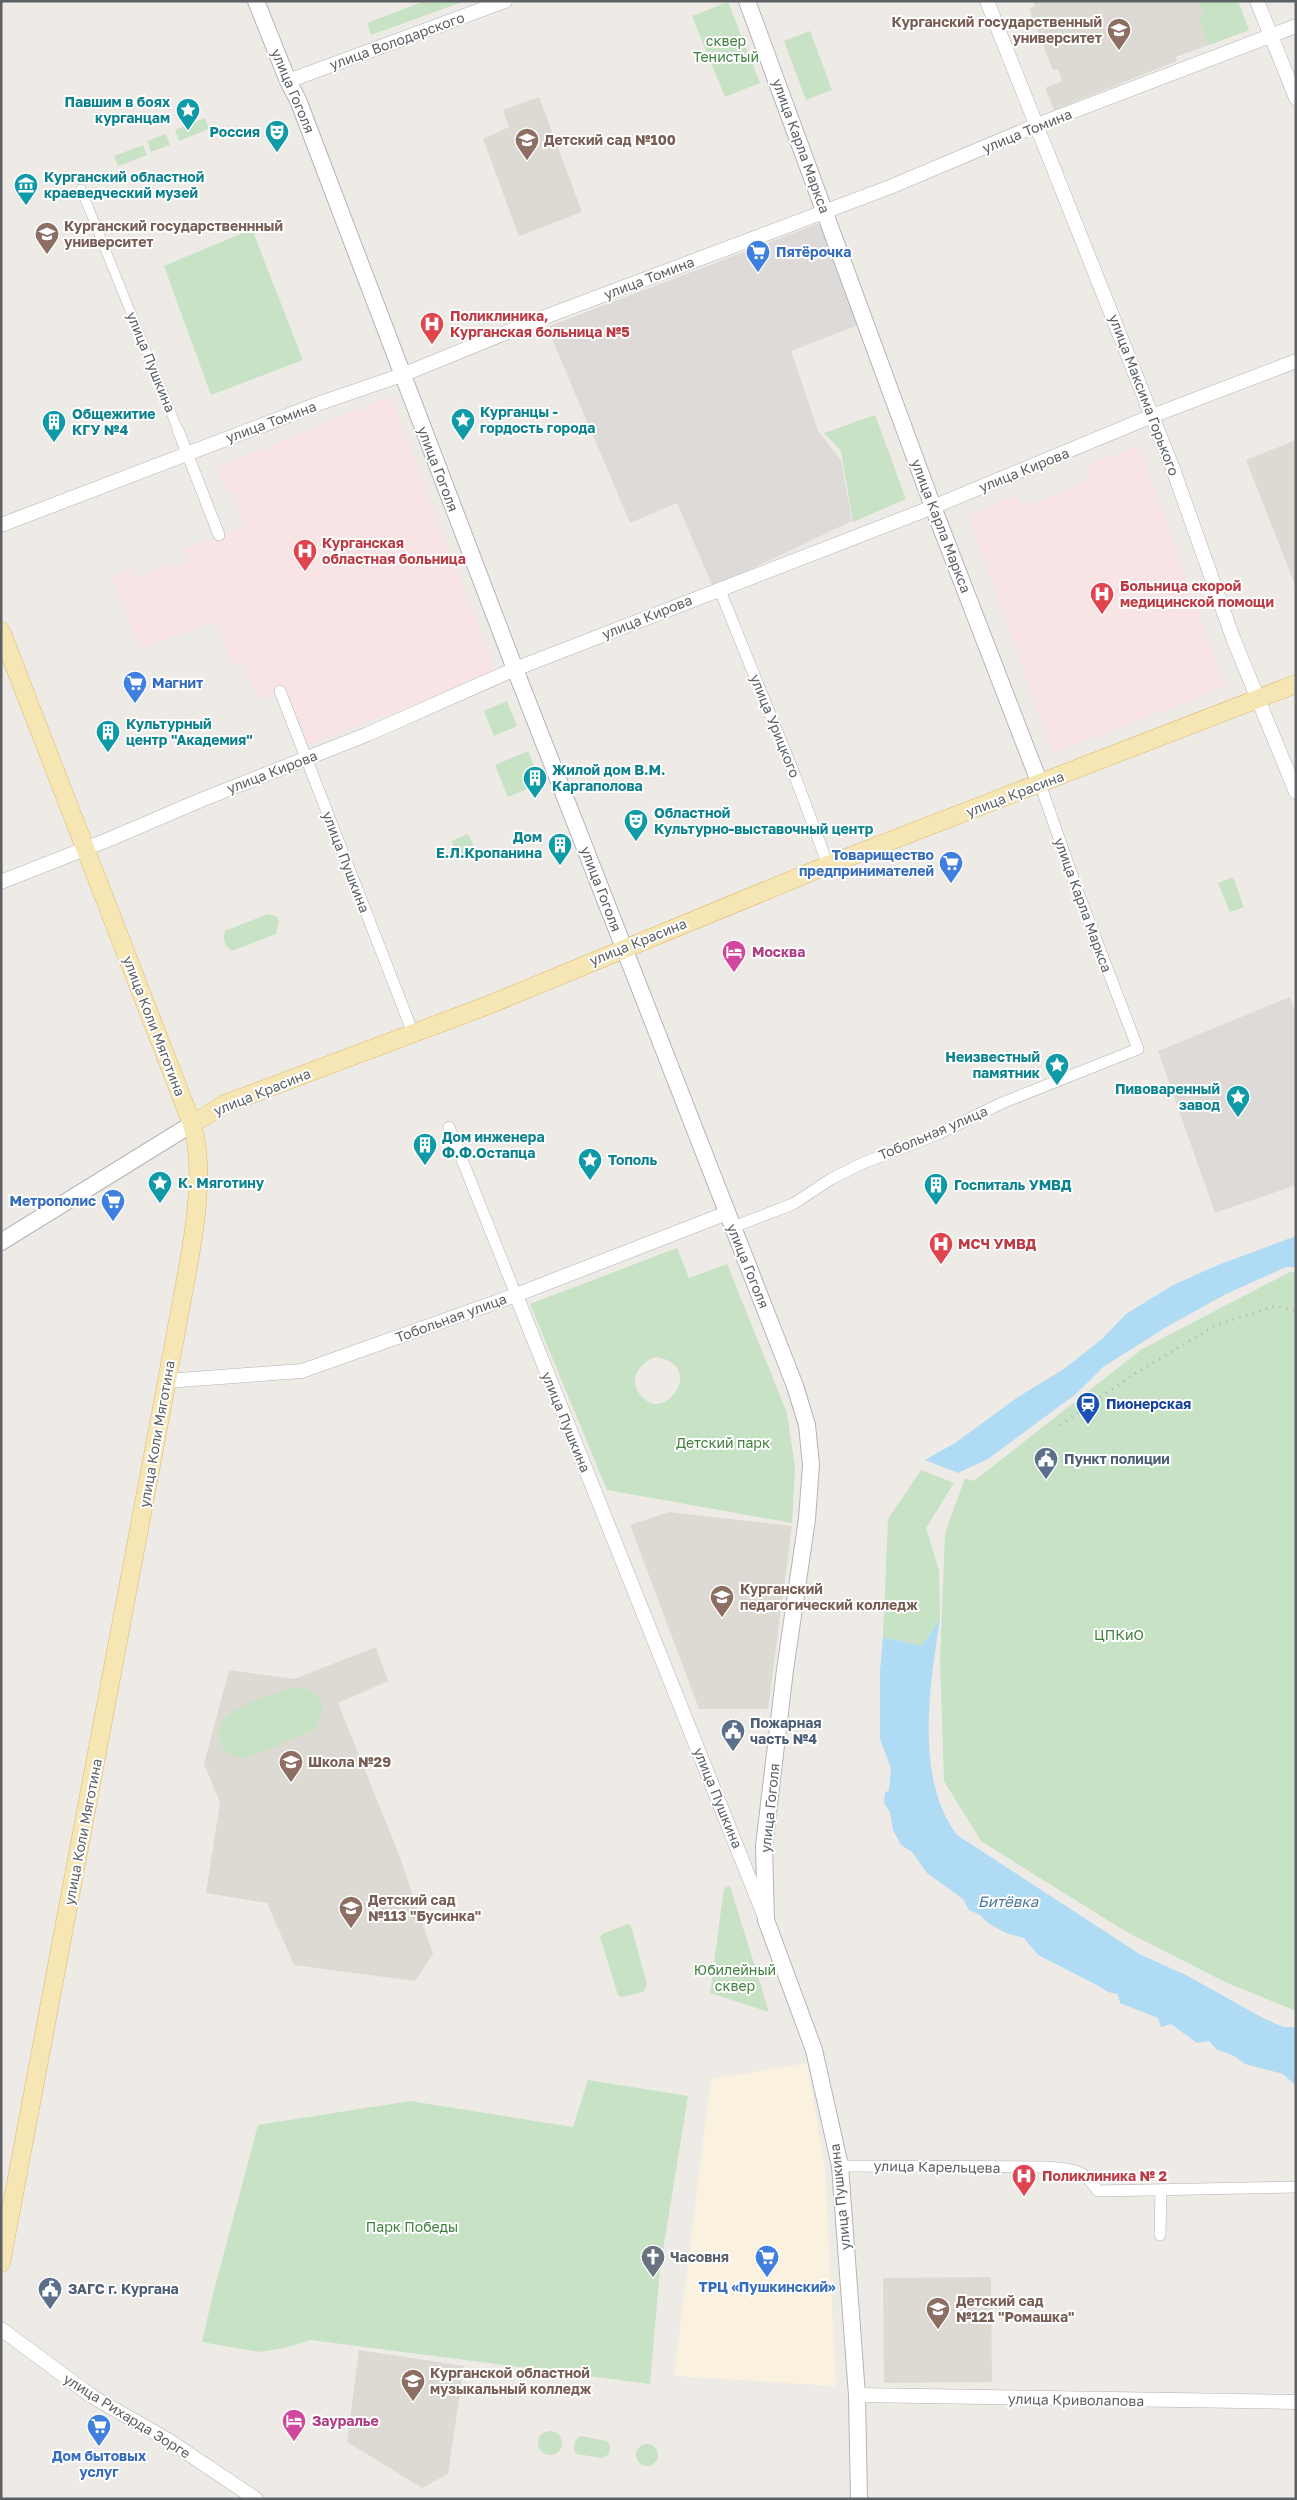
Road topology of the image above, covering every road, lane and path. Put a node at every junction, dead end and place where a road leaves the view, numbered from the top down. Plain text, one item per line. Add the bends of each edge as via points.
1 (256, 1) edge
2 (505, 1) edge
3 (747, 1) edge
4 (987, 1) edge
5 (1257, 1) edge
6 (1296, 26) edge
7 (1271, 36) junction
8 (288, 80) junction
9 (1296, 98) edge
10 (1037, 126) junction
11 (81, 189) dead end
12 (826, 212) junction
13 (1296, 362) edge
14 (402, 375) junction
15 (1152, 416) junction
16 (178, 430) joint
17 (188, 453) junction
18 (933, 507) junction
19 (1, 524) edge
20 (219, 536) dead end
21 (719, 588) junction
22 (1, 631) edge
23 (515, 669) junction
24 (1296, 684) edge
25 (280, 691) dead end
26 (1257, 700) junction
27 (306, 759) junction
28 (1040, 784) junction
29 (1296, 792) edge
30 (85, 849) junction
31 (828, 865) junction
32 (1, 882) edge
33 (624, 948) junction
34 (413, 1033) junction
35 (1138, 1049) joint
36 (192, 1124) junction
37 (449, 1128) dead end
38 (730, 1220) junction
39 (1, 1242) edge
40 (516, 1295) junction
41 (166, 1381) junction
42 (766, 1920) junction
43 (840, 2166) junction
44 (1296, 2187) edge
45 (1161, 2190) junction
46 (1160, 2235) dead end
47 (1, 2263) edge
48 (1, 2329) edge
49 (856, 2395) junction
50 (1296, 2402) edge
51 (256, 2499) edge
52 (859, 2499) edge

1 - 8 main road, улица Гоголя
2 - 8 street, улица Володарского
3 - 12 main road, улица Карла Маркса
4 - 10 street, улица Максима Горького
5 - 7 street
6 - 7 street, улица Томина
7 - 9 street
7 - 10 street, улица Томина
8 - 14 main road, улица Гоголя
10 - 12 street, улица Томина
10 - 15 street, улица Максима Горького
11 - 16 street, улица Пушкина
12 - 14 street, улица Томина via 542,318
12 - 18 main road, улица Карла Маркса
13 - 15 street, улица Кирова
14 - 17 street, улица Томина
14 - 23 main road, улица Гоголя
15 - 18 street, улица Кирова
15 - 26 street, улица Максима Горького
16 - 17 street, улица Пушкина
17 - 19 street, улица Томина
17 - 20 street, улица Пушкина
18 - 21 street, улица Кирова
18 - 28 main road, улица Карла Маркса
21 - 23 street, улица Кирова
21 - 31 street, улица Урицкого
22 - 30 main road, улица Коли Мяготина
23 - 27 street, улица Кирова
23 - 33 main road, улица Гоголя
24 - 26 main road, улица Красина
25 - 27 street, улица Пушкина
26 - 28 main road, улица Красина
26 - 29 street, улица Максима Горького
27 - 30 street, улица Кирова
27 - 34 street, улица Пушкина
28 - 31 main road, улица Красина
28 - 35 street, улица Карла Маркса via 1075,886
30 - 32 street, улица Кирова
30 - 36 main road, улица Коли Мяготина
31 - 33 main road, улица Красина
33 - 34 main road, улица Красина
33 - 38 main road, улица Гоголя
34 - 36 main road, улица Красина via 225,1104
35 - 38 street, Тобольная улица via 863,1163 793,1204
36 - 39 main road, улица Красина
36 - 41 main road, улица Коли Мяготина via 199,1153 199,1181
37 - 40 street, улица Пушкина
38 - 40 street, Тобольная улица
38 - 42 main road, улица Гоголя via 795,1386 807,1425 811,1465 808,1519 764,1846
40 - 41 street, Тобольная улица via 302,1371
40 - 42 street, улица Пушкина
41 - 47 main road, улица Коли Мяготина
42 - 43 main road, улица Пушкина via 814,2050
43 - 45 street, улица Карельцева via 1046,2167 1083,2173 1098,2191
43 - 49 main road, улица Пушкина
44 - 45 street, улица Карельцева
45 - 46 street
48 - 51 street, улица Рихарда Зорге via 93,2397 168,2440
49 - 50 street, улица Криволапова
49 - 52 main road, улица Пушкина

